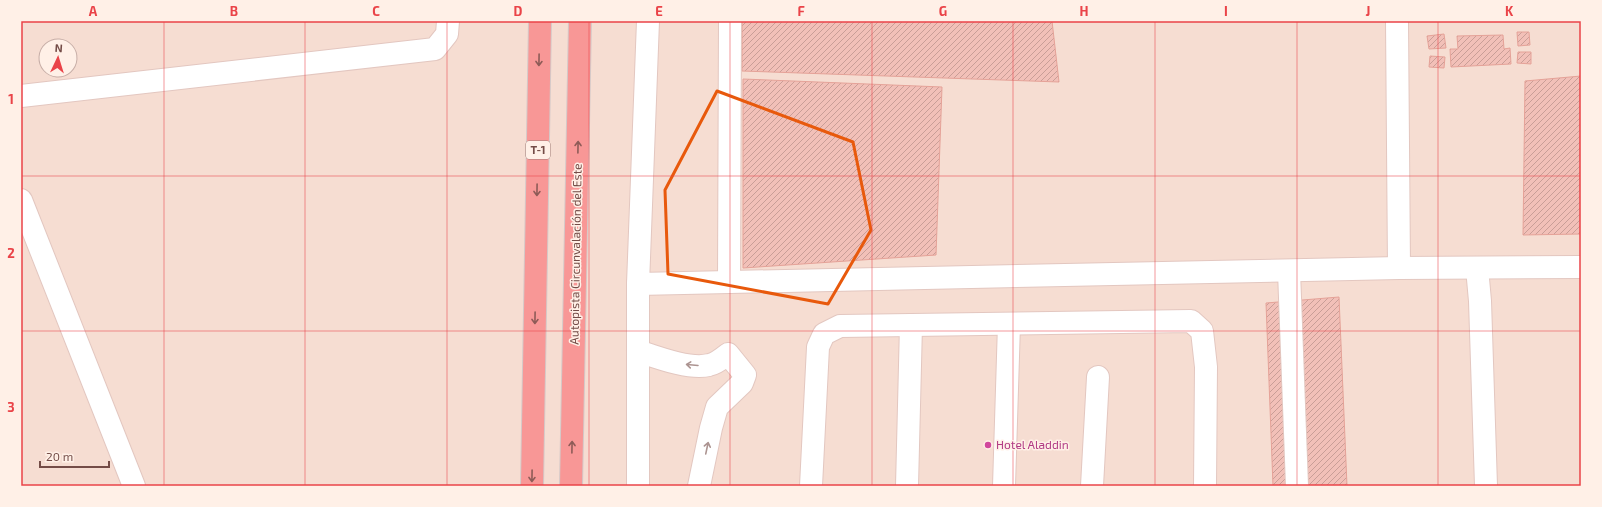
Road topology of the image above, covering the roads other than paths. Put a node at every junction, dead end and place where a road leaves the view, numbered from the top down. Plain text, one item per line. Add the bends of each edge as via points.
1 (448, 21) edge
2 (540, 21) edge
3 (580, 21) edge
4 (648, 21) edge
5 (730, 21) edge
6 (1397, 21) edge
7 (21, 96) edge
8 (21, 200) edge
9 (1581, 267) edge
10 (1399, 268) junction
11 (1477, 268) junction
12 (1289, 271) junction
13 (729, 282) junction
14 (638, 284) junction
15 (1009, 324) junction
16 (911, 325) junction
17 (638, 351) junction
18 (1098, 377) dead end
19 (134, 486) edge
20 (532, 486) edge
21 (571, 486) edge
22 (638, 486) edge
23 (699, 486) edge
24 (811, 486) edge
25 (907, 486) edge
26 (1004, 486) edge
27 (1092, 486) edge
28 (1205, 486) edge
29 (1298, 486) edge
30 (1486, 486) edge

1 - 7 street via 448,34 435,49
2 -> 20 highway, T-1
21 -> 3 highway, Autopista Circunvalación del Este
4 - 14 street
5 - 13 street
6 - 10 street
8 - 19 street
9 - 11 street
10 - 11 street
10 - 12 street
11 - 30 street
12 - 13 street
12 - 29 street
13 - 14 street
14 - 17 street
15 - 16 street
15 - 26 street
15 - 28 street via 1191,321 1202,331 1206,367
16 - 24 street via 840,326 824,334 818,348
16 - 25 street
17 - 22 street
23 -> 17 street via 717,407 742,383 745,375 728,354 709,365 692,365
18 - 27 street

